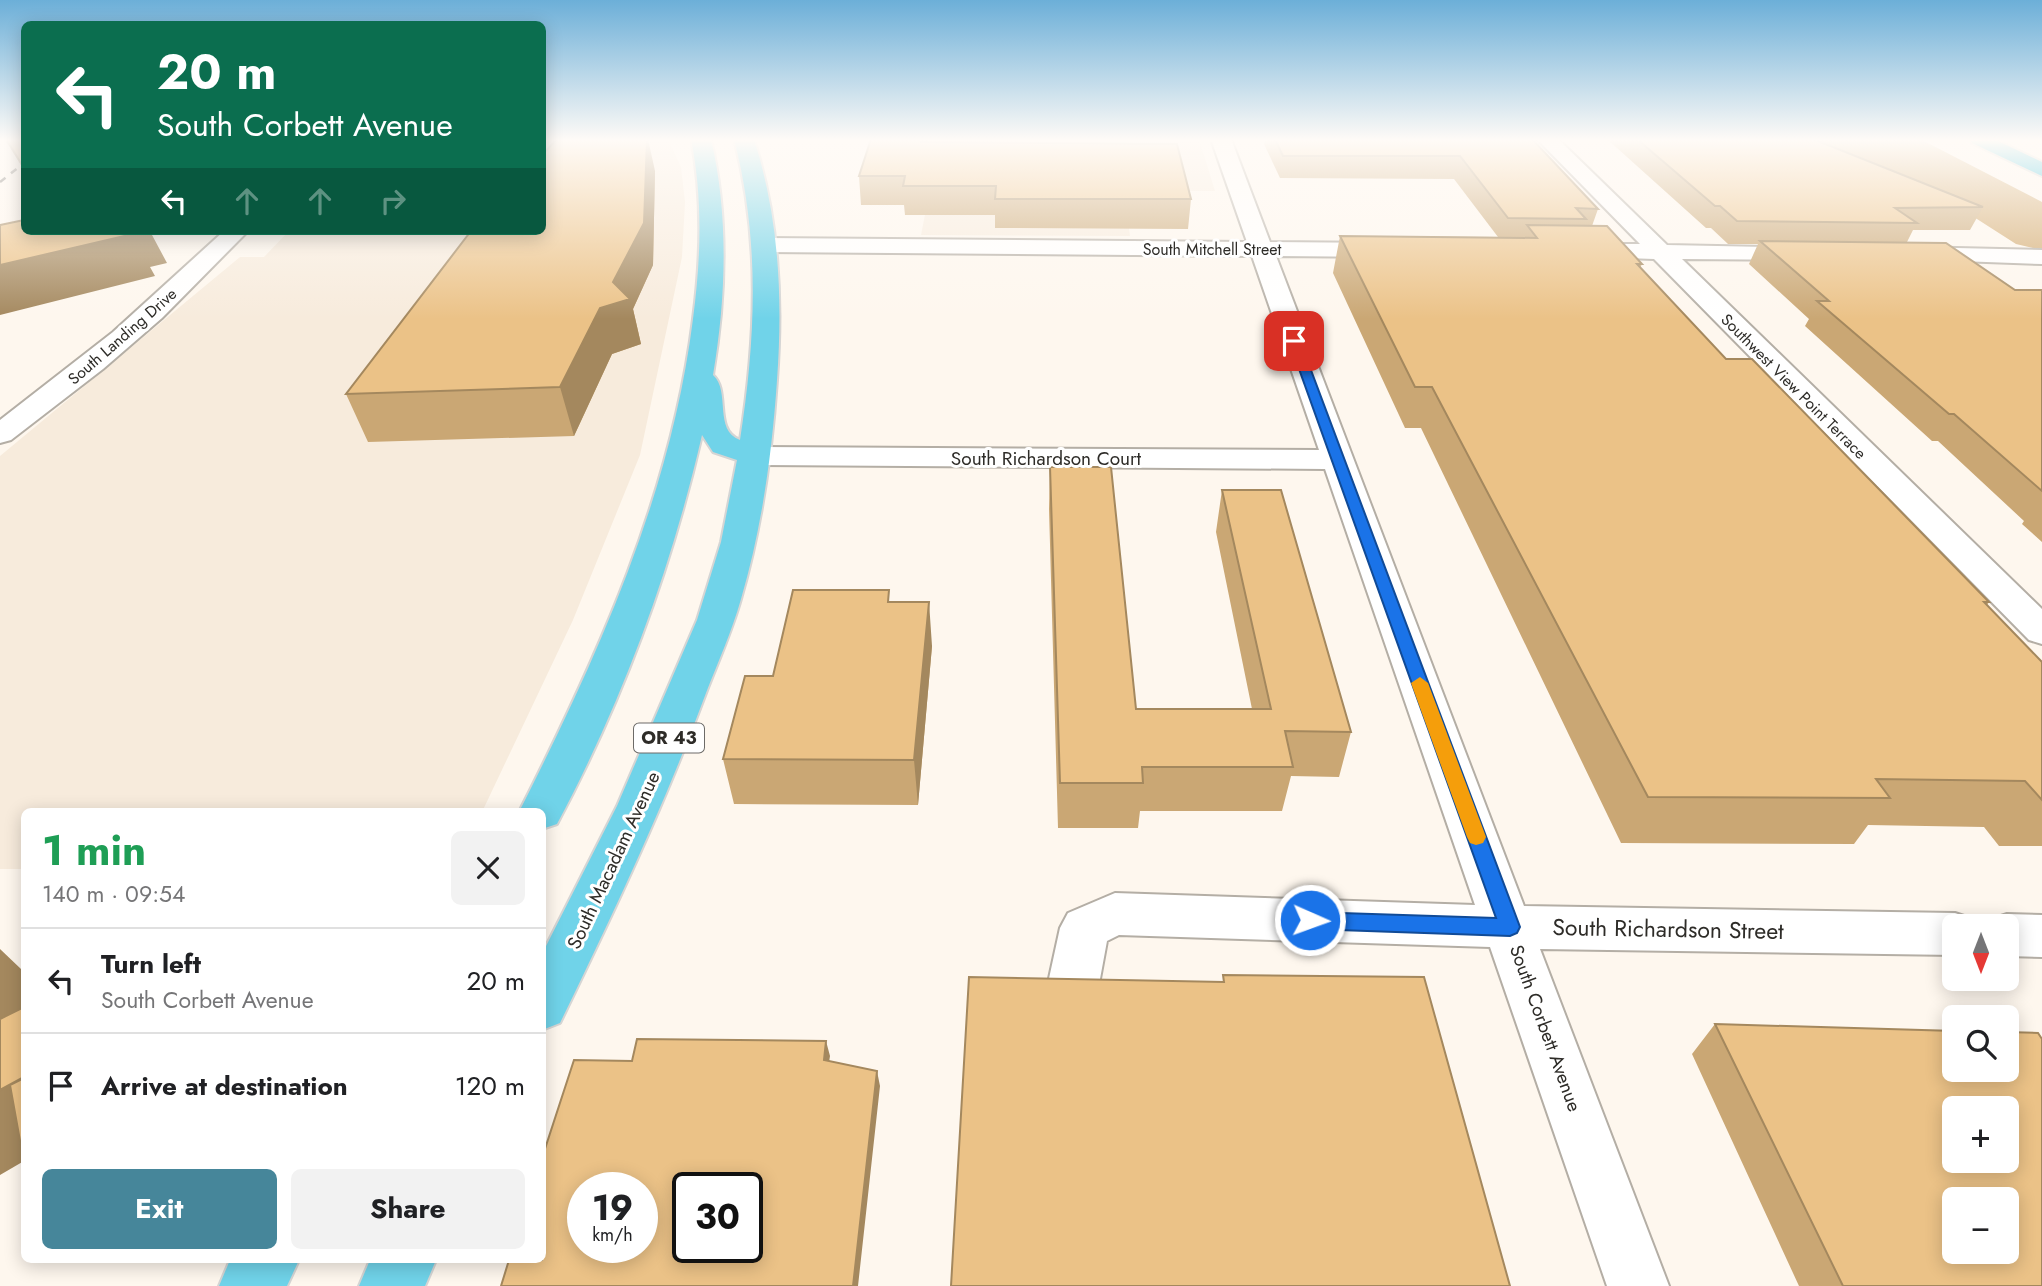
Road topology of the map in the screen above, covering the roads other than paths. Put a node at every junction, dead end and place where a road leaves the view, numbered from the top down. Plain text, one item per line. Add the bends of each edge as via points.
1 (712, 199) edge
2 (759, 199) edge
3 (1243, 199) edge
4 (1606, 199) edge
5 (233, 235) edge
6 (765, 245) junction
7 (1260, 249) junction
8 (1408, 250) edge
9 (1553, 251) edge
10 (1659, 252) junction
11 (1828, 253) edge
12 (1883, 254) edge
13 (2042, 257) edge
14 (703, 362) junction
15 (0, 434) edge
16 (755, 456) junction
17 (1338, 460) junction
18 (2042, 631) edge
19 (543, 808) edge
20 (1510, 927) junction
21 (1942, 934) edge
22 (2020, 935) edge
23 (2042, 936) edge
24 (546, 998) edge
25 (1069, 1006) edge
26 (266, 1263) edge
27 (403, 1263) edge
28 (250, 1286) edge
29 (390, 1286) edge
30 (1638, 1286) edge

1 - 14 main road via 713,243
2 - 6 main road, South Macadam Avenue / OR 43
3 - 7 street, South Corbett Avenue
4 - 10 street, Southwest View Point Terrace
5 - 15 street, South Landing Drive via 85,369
6 - 7 street, South Mitchell Street
6 - 16 main road, South Macadam Avenue / OR 43 via 768,321
7 - 8 street, South Mitchell Street
7 - 17 street, South Corbett Avenue
9 - 10 street
10 - 11 street
10 - 18 street, Southwest View Point Terrace
12 - 13 street
14 - 16 main road via 709,421 724,445
14 - 19 main road via 683,458 638,596 576,744
16 - 17 street, South Richardson Court
16 - 24 main road, South Macadam Avenue / OR 43 via 723,599 668,742
17 - 20 street, South Corbett Avenue
20 - 21 street, South Richardson Street
20 - 25 street, South Richardson Street via 1115,914 1085,928
20 - 30 street, South Corbett Avenue
22 - 23 street
26 - 28 main road
27 - 29 main road

